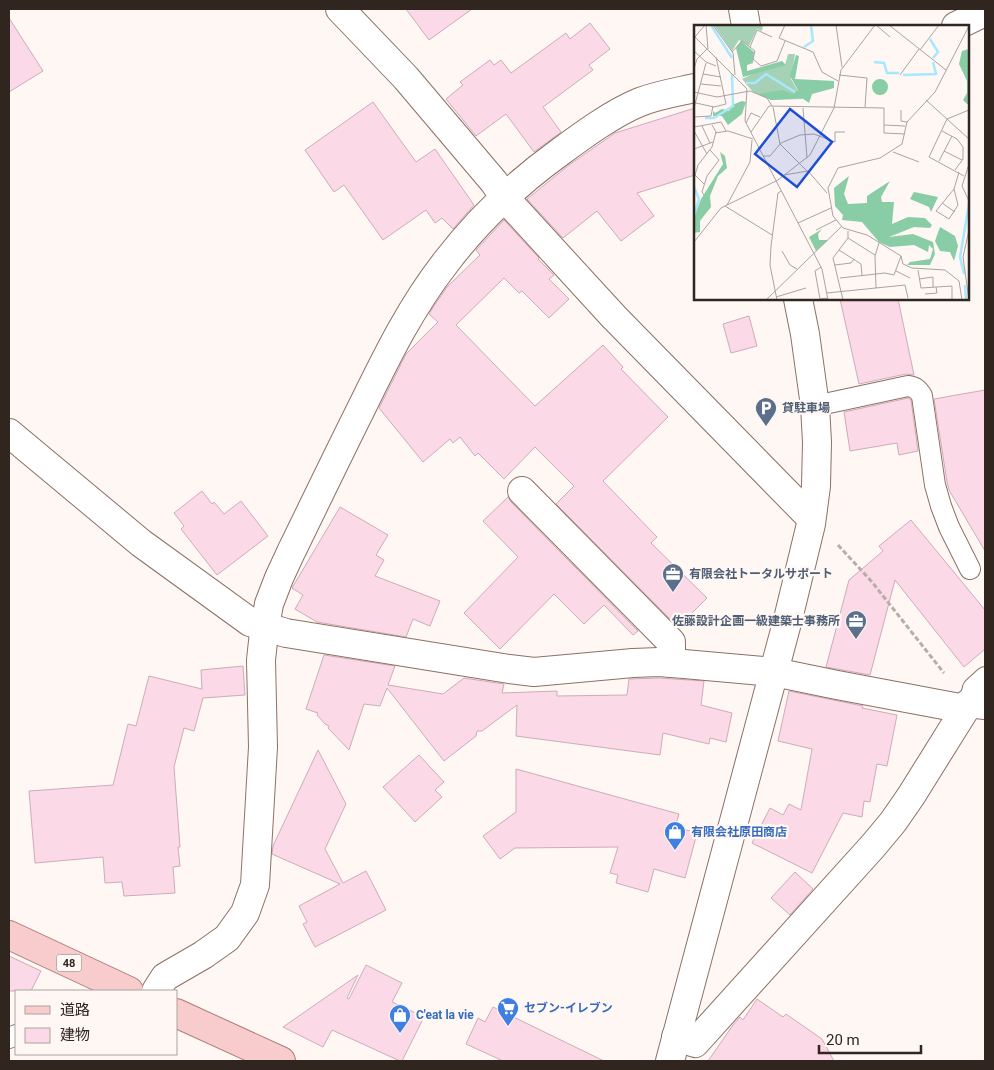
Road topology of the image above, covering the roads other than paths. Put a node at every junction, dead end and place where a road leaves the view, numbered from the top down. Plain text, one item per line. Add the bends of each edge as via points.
1 (340, 9) edge
2 (743, 9) edge
3 (985, 12) edge
4 (746, 25) edge
5 (958, 25) edge
6 (694, 88) edge
7 (504, 197) junction
8 (798, 300) edge
9 (815, 406) junction
10 (9, 433) edge
11 (522, 490) dead end
12 (812, 518) junction
13 (970, 569) dead end
14 (264, 627) junction
15 (671, 663) junction
16 (774, 672) junction
17 (985, 677) edge
18 (973, 706) edge
19 (9, 935) edge
20 (93, 984) edge
21 (124, 990) edge
22 (157, 990) edge
23 (178, 1014) edge
24 (673, 1049) edge
25 (281, 1061) edge

1 - 7 street via 406,78
2 - 4 street
3 - 5 street
6 - 7 street via 659,95 620,112 581,136
7 - 12 street via 614,317
7 - 14 street via 445,262 394,340 279,578
8 - 9 street
9 - 12 street via 816,486
9 - 13 lane via 908,386 919,390 935,485 949,526
10 - 14 street via 141,542 250,622
11 - 15 street via 671,642
12 - 16 street
14 - 15 street via 534,672
14 - 22 street via 261,660 263,747 255,885 245,913 227,938 165,978
15 - 16 street
16 - 18 street
16 - 24 street
17 - 18 lane via 973,688
18 - 24 street via 873,846 695,1043
19 - 20 main road, 48
20 - 21 main road, 48
23 - 25 main road

